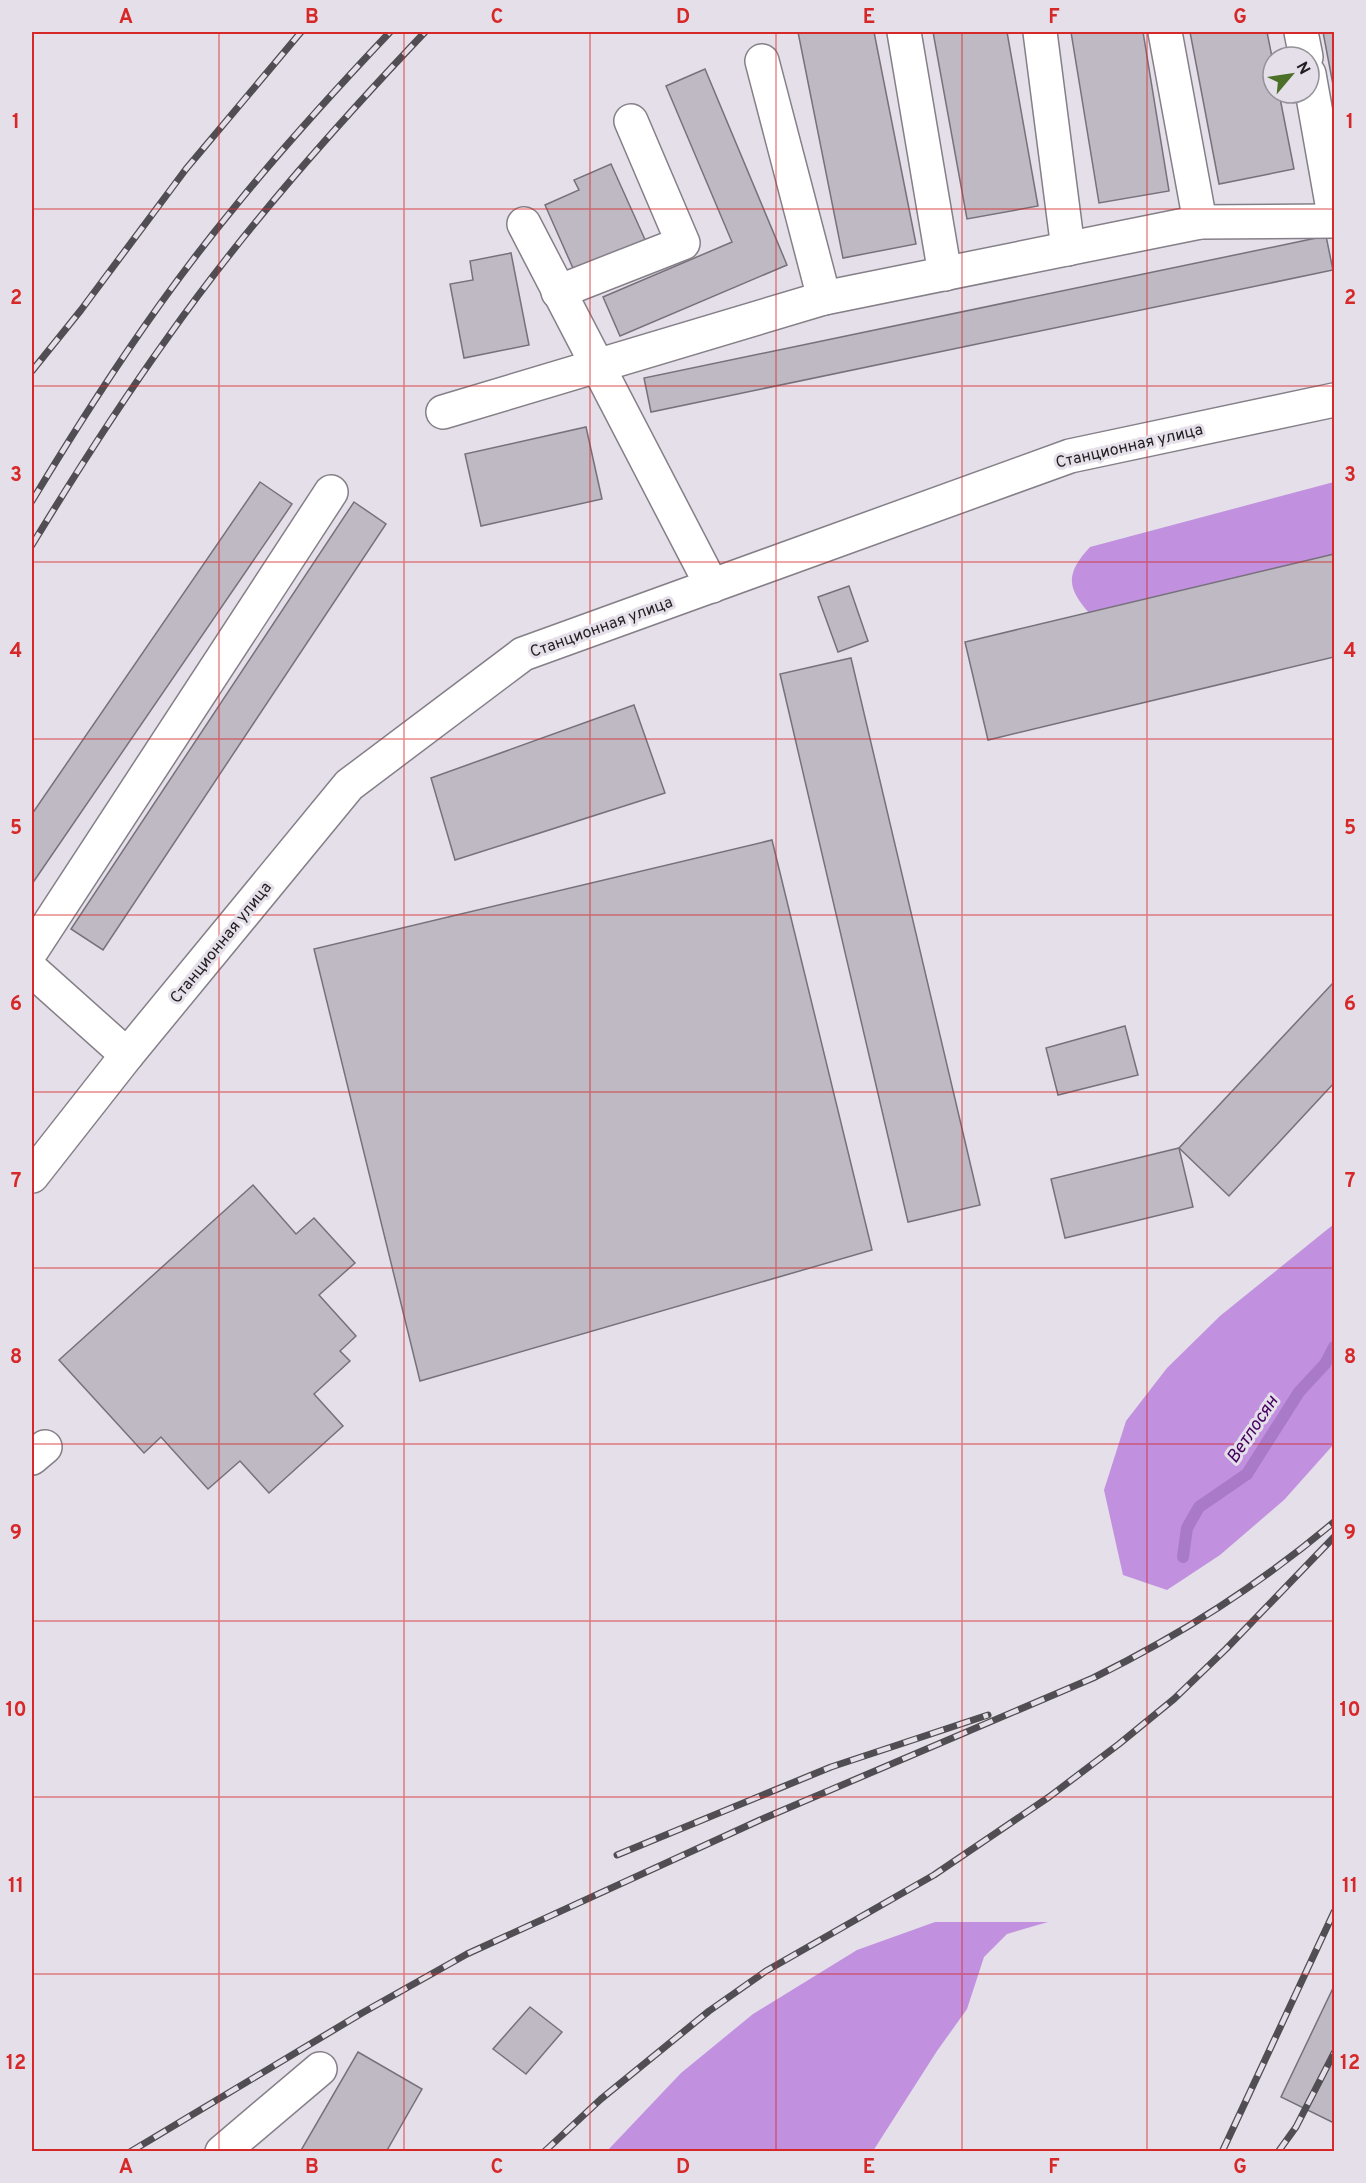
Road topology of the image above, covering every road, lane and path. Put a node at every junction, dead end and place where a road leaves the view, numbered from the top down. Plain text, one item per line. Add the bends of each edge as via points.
1 (904, 32) edge
2 (1040, 32) edge
3 (1165, 32) edge
4 (762, 61) dead end
5 (1315, 105) edge
6 (631, 122) dead end
7 (1335, 215) edge
8 (1335, 221) edge
9 (1200, 222) junction
10 (524, 224) dead end
11 (1068, 249) junction
12 (945, 274) junction
13 (558, 292) junction
14 (824, 298) junction
15 (597, 365) junction
16 (1335, 400) edge
17 (442, 412) dead end
18 (331, 492) dead end
19 (712, 586) junction
20 (32, 950) edge
21 (32, 969) edge
22 (128, 1055) junction
23 (32, 1176) edge
24 (320, 2068) dead end
25 (222, 2151) edge

1 - 12 street
2 - 11 street
3 - 9 street
4 - 14 street
5 - 7 street
6 - 13 street via 683,243
8 - 9 street
9 - 11 street
10 - 13 street
11 - 12 street
12 - 14 street
13 - 15 street
14 - 15 street
15 - 17 street
15 - 19 street
16 - 19 street, Станционная улица via 1070,456
18 - 20 street
19 - 22 street, Станционная улица via 523,654 349,785
21 - 22 street
22 - 23 street, Станционная улица
24 - 25 street

